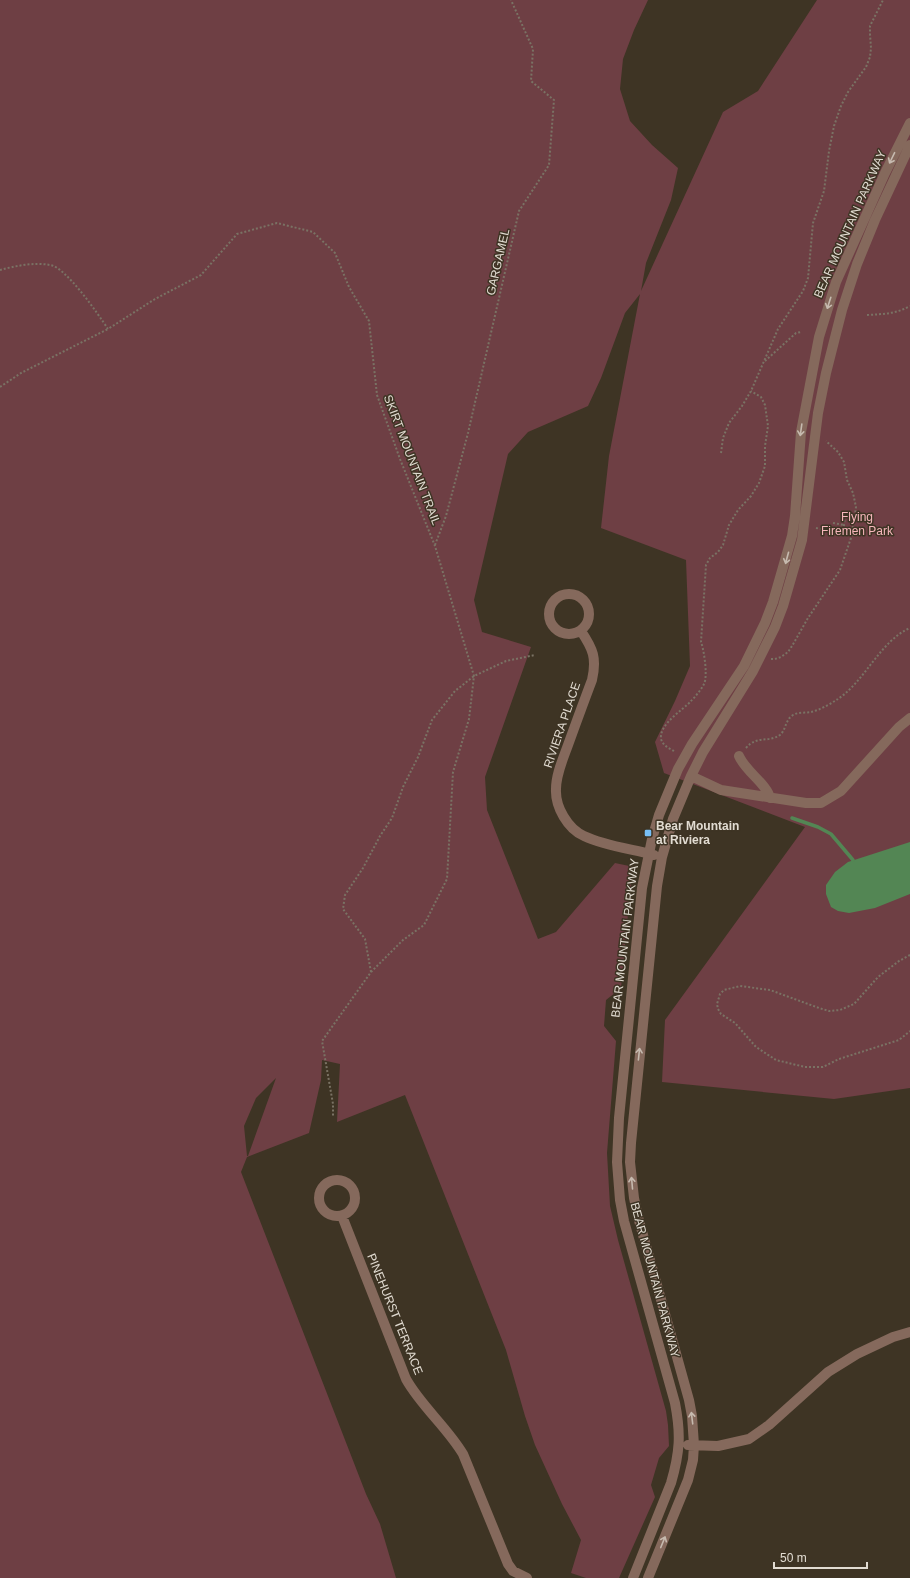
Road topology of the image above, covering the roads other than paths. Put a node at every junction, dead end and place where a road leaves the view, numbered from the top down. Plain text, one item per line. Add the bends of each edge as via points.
1 (910, 123) edge
2 (910, 145) edge
3 (581, 631) junction
4 (910, 718) edge
5 (739, 756) road end
6 (691, 776) junction
7 (770, 798) junction
8 (648, 853) junction
9 (662, 857) junction
10 (342, 1216) dead end
11 (910, 1332) edge
12 (680, 1445) junction
13 (694, 1446) junction
14 (527, 1578) edge
15 (633, 1578) edge
16 (648, 1578) edge

1 -> 8 street, BEAR MOUNTAIN PARKWAY via 836,282 819,336 801,432 792,536 773,602 744,666 678,769 659,815
2 - 6 street, BEAR MOUNTAIN PARKWAY via 860,256 842,310 818,413 802,540 783,606 761,656
3 - 3 street via 588,622 590,611 584,600 575,594 563,595 553,601 549,612 551,623 559,632 570,635
3 - 8 street, RIVIERA PLACE via 594,655 595,667 559,771 556,789 558,803 564,817 582,836
4 - 7 street via 841,791 822,803
5 - 7 street via 747,770 769,792
6 - 7 street via 721,790
6 - 9 street, BEAR MOUNTAIN PARKWAY via 673,818
8 - 9 street, RIVIERA PLACE
8 - 12 street, BEAR MOUNTAIN PARKWAY via 642,888 618,1118 616,1162 624,1221 675,1403
13 -> 9 street, BEAR MOUNTAIN PARKWAY via 689,1400 638,1217 630,1162 637,1072
10 - 14 street, PINEHURST TERRACE via 406,1379 463,1454 508,1564 513,1571
11 - 13 street via 857,1354 828,1372 769,1425 749,1439 718,1446
12 - 13 street
12 - 15 street, BEAR MOUNTAIN PARKWAY via 671,1483
16 -> 13 street, BEAR MOUNTAIN PARKWAY via 688,1480

